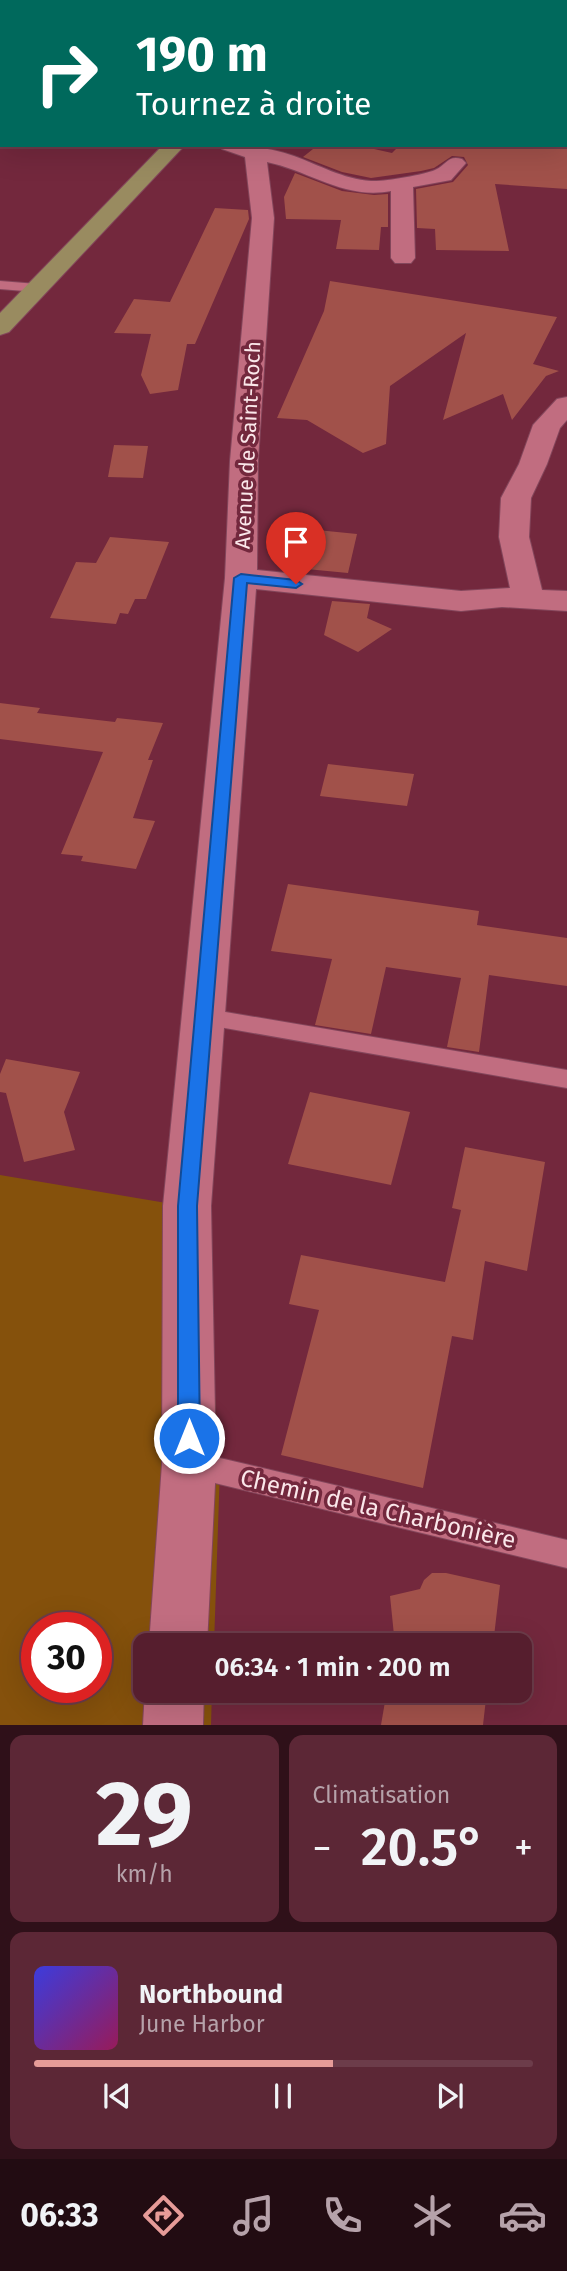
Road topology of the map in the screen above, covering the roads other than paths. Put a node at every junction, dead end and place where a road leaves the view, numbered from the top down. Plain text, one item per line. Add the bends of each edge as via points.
1 (432, 0) edge
2 (438, 0) edge
3 (173, 147) edge
4 (236, 147) edge
5 (455, 163) dead end
6 (402, 185) junction
7 (403, 258) dead end
8 (0, 285) edge
9 (37, 288) junction
10 (0, 327) edge
11 (567, 405) edge
12 (241, 578) junction
13 (528, 599) junction
14 (567, 601) edge
15 (202, 1016) junction
16 (567, 1079) edge
17 (189, 1464) junction
18 (567, 1554) edge
19 (179, 1633) edge
20 (174, 1703) edge
21 (173, 1725) edge

1 - 2 lane
3 - 9 main road
4 - 6 street via 357,186
4 - 12 street, Avenue de Saint-Roch via 262,218 244,461
5 - 6 street via 443,175
6 - 7 street
8 - 9 lane
9 - 10 main road
11 - 13 street via 547,425 516,498 514,537
12 - 13 street via 461,601
12 - 15 street, Avenue de Saint-Roch
13 - 14 street
15 - 16 lane
15 - 17 street, Avenue de Saint-Roch via 187,1206
17 - 18 lane, Chemin de la Charbonière
17 - 19 street, Avenue de Saint-Roch
20 - 21 street

